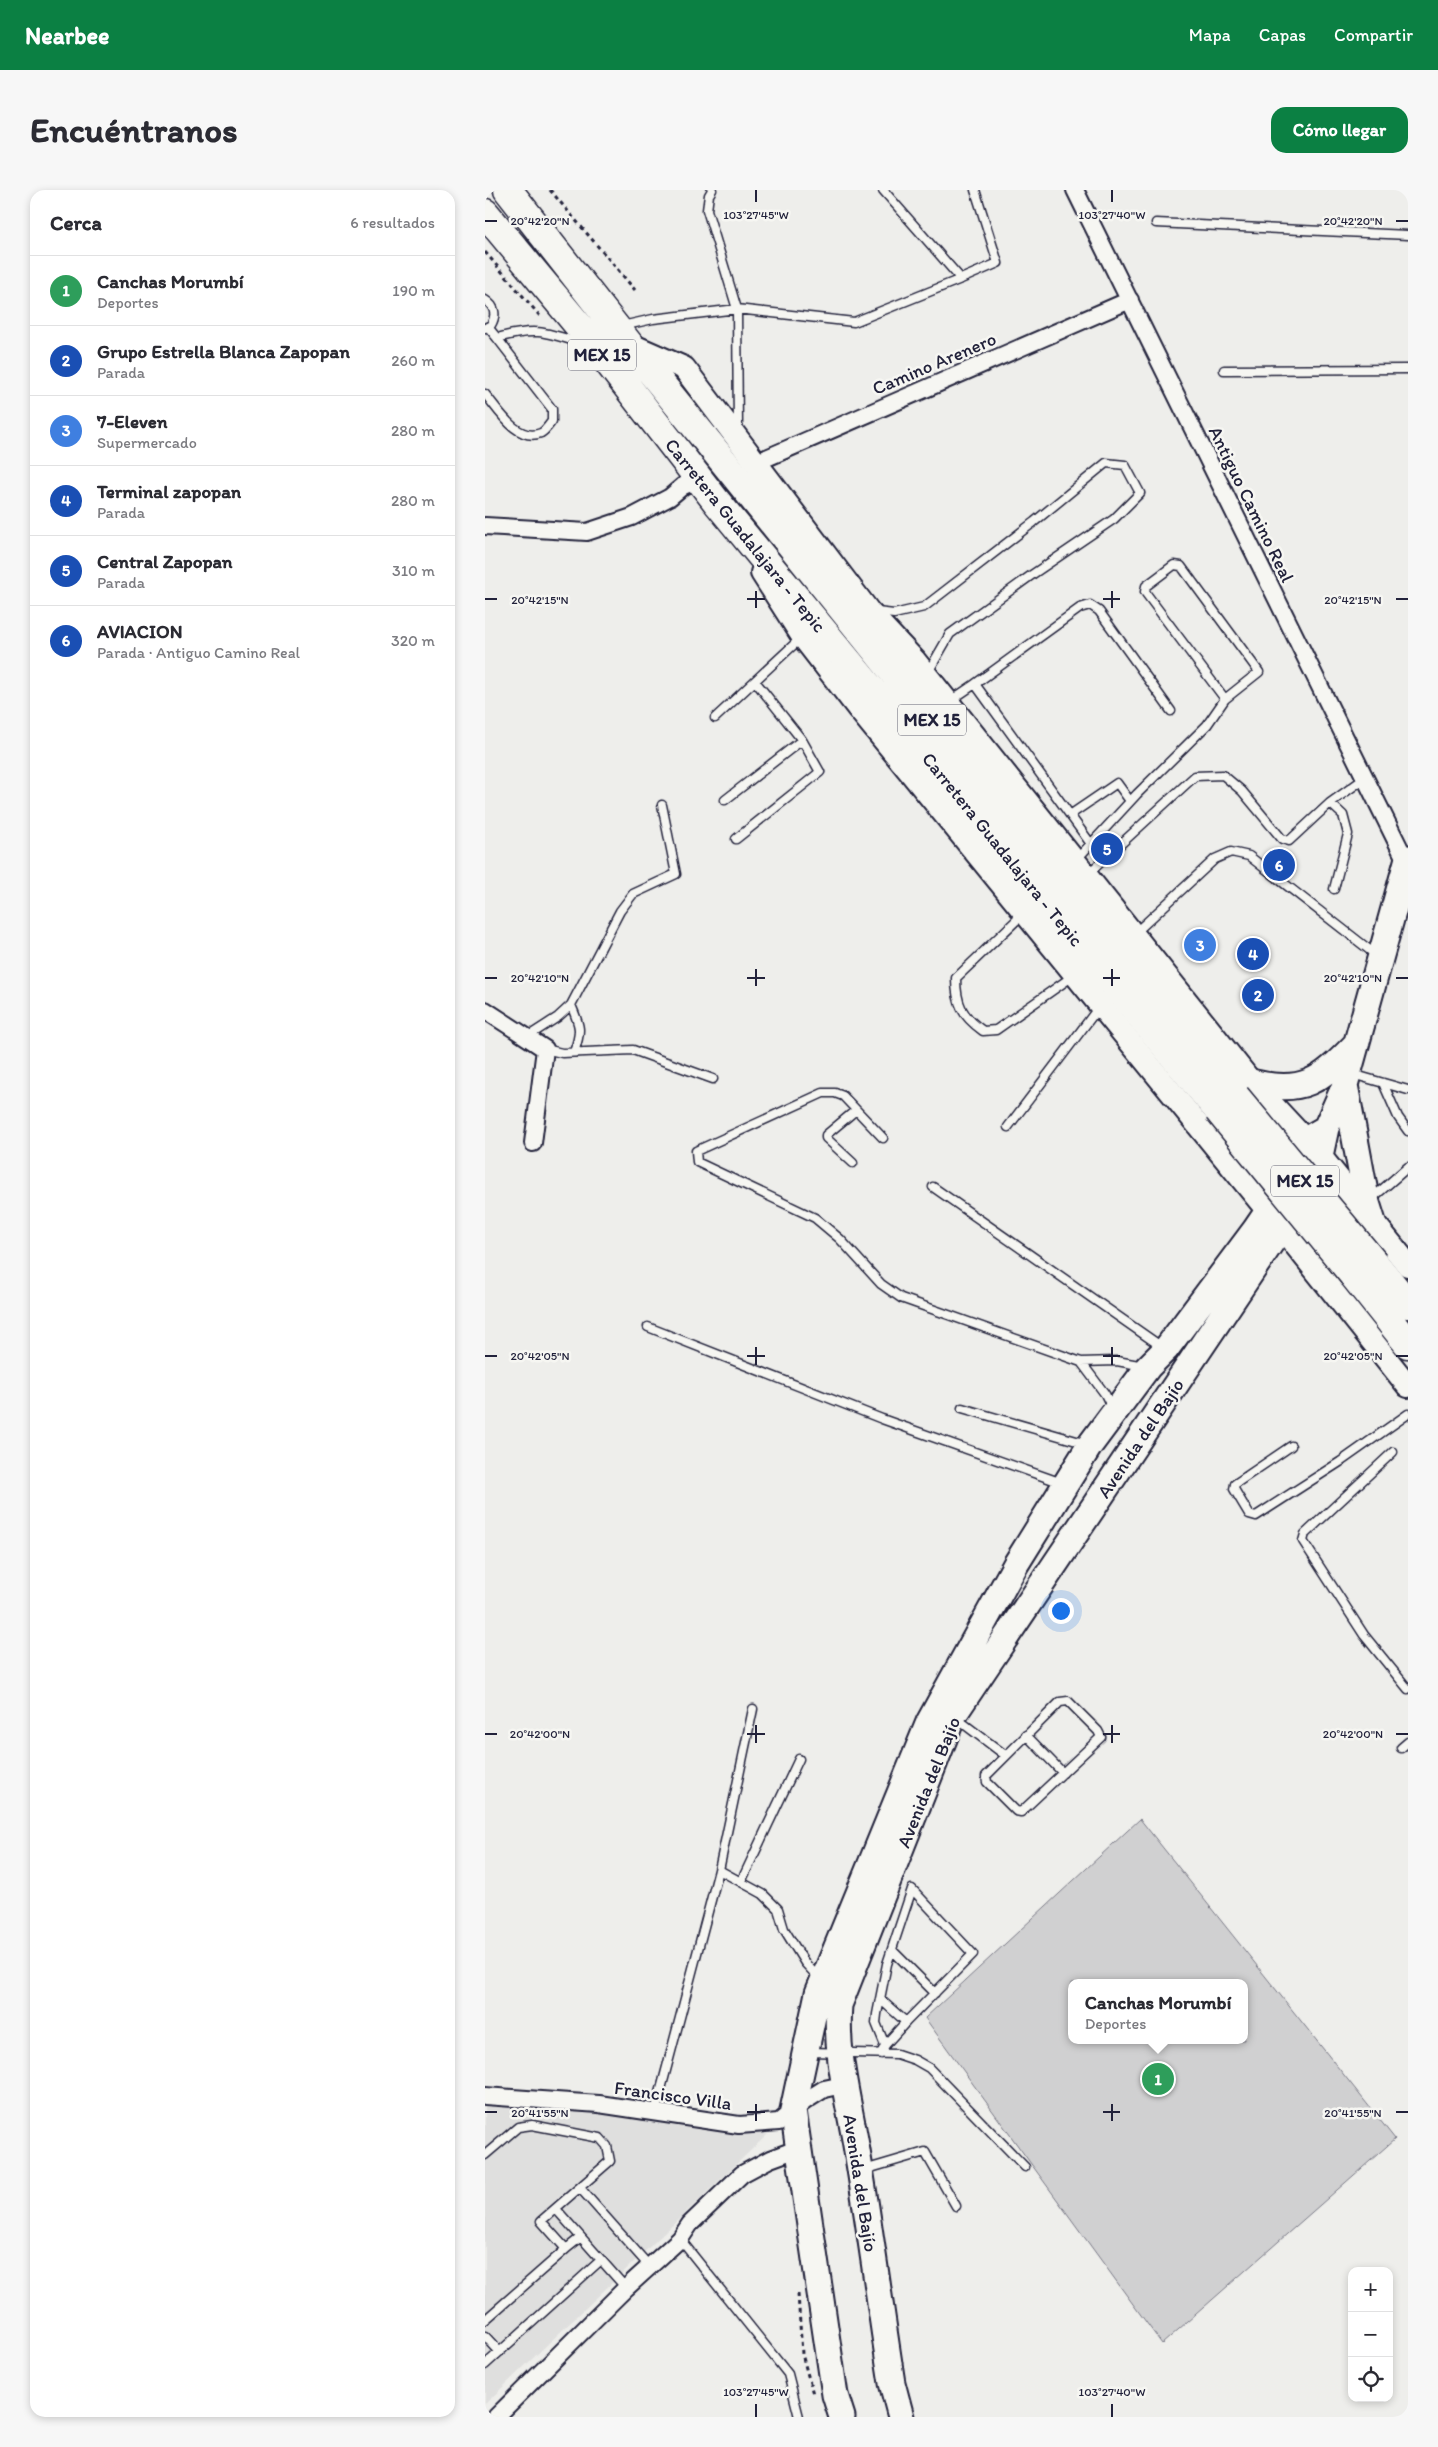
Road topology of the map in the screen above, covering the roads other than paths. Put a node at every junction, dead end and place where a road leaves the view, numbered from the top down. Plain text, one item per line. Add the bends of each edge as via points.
1 (508, 190) edge
2 (712, 190) edge
3 (883, 190) edge
4 (975, 190) edge
5 (1075, 190) edge
6 (485, 213) edge
7 (1156, 223) dead end
8 (1408, 235) edge
9 (961, 279) junction
10 (485, 300) edge
11 (1130, 300) junction
12 (737, 309) junction
13 (487, 327) edge
14 (622, 336) junction
15 (497, 338) junction
16 (598, 350) junction
17 (1408, 369) edge
18 (1225, 370) dead end
19 (485, 394) edge
20 (739, 440) junction
21 (755, 462) junction
22 (700, 479) junction
23 (485, 526) edge
24 (869, 612) junction
25 (809, 629) junction
26 (926, 676) junction
27 (755, 681) junction
28 (975, 684) junction
29 (1225, 699) junction
30 (948, 702) junction
31 (1171, 711) dead end
32 (715, 718) dead end
33 (802, 740) junction
34 (1365, 778) junction
35 (725, 800) dead end
36 (1130, 801) junction
37 (1330, 803) junction
38 (662, 805) dead end
39 (1071, 815) junction
40 (736, 839) dead end
41 (1091, 844) junction
42 (1407, 860) edge
43 (1080, 868) junction
44 (1334, 889) dead end
45 (1024, 912) junction
46 (1133, 934) junction
47 (1379, 958) junction
48 (1075, 975) junction
49 (571, 1005) junction
50 (1099, 1006) junction
51 (485, 1010) edge
52 (527, 1037) junction
53 (1355, 1044) junction
54 (545, 1049) junction
55 (574, 1052) junction
56 (713, 1079) dead end
57 (1346, 1079) junction
58 (1383, 1083) junction
59 (1408, 1090) edge
60 (1225, 1103) junction
61 (857, 1110) junction
62 (1008, 1127) dead end
63 (1408, 1131) edge
64 (883, 1138) dead end
65 (1317, 1141) junction
66 (533, 1143) dead end
67 (853, 1163) dead end
68 (1408, 1167) edge
69 (933, 1187) dead end
70 (1370, 1212) junction
71 (1274, 1220) junction
72 (1407, 1264) edge
73 (1364, 1270) junction
74 (1408, 1304) edge
75 (1346, 1307) junction
76 (648, 1327) dead end
77 (1408, 1344) edge
78 (1165, 1349) junction
79 (1081, 1362) junction
80 (1148, 1367) junction
81 (1408, 1386) edge
82 (961, 1408) dead end
83 (1115, 1414) junction
84 (1408, 1414) edge
85 (1090, 1445) junction
86 (1291, 1446) dead end
87 (1393, 1452) dead end
88 (1065, 1484) junction
89 (1408, 1689) edge
90 (753, 1709) dead end
91 (953, 1716) junction
92 (1026, 1735) junction
93 (1408, 1742) edge
94 (1401, 1748) dead end
95 (1005, 1755) junction
96 (799, 1759) dead end
97 (1063, 1773) junction
98 (719, 1870) junction
99 (741, 1882) junction
100 (892, 1950) junction
101 (823, 1982) junction
102 (935, 1992) junction
103 (880, 1998) junction
104 (906, 2022) junction
105 (885, 2045) junction
106 (807, 2052) junction
107 (841, 2054) junction
108 (881, 2054) junction
109 (843, 2085) junction
110 (485, 2096) edge
111 (793, 2110) junction
112 (655, 2112) junction
113 (797, 2149) junction
114 (485, 2155) edge
115 (1025, 2167) dead end
116 (860, 2171) junction
117 (580, 2188) junction
118 (956, 2206) dead end
119 (556, 2208) junction
120 (581, 2237) junction
121 (680, 2239) junction
122 (566, 2249) junction
123 (601, 2260) junction
124 (650, 2267) junction
125 (626, 2288) junction
126 (485, 2320) edge
127 (485, 2336) edge
128 (499, 2351) junction
129 (485, 2365) edge
130 (495, 2417) edge
131 (799, 2417) edge
132 (842, 2417) edge
133 (901, 2417) edge

1 - 14 highway, Carretera Guadalajara - Tepic / MEX 15
2 - 12 lane via 707,210
3 - 9 lane
4 - 9 lane via 998,263
5 - 11 street, Antiguo Camino Real
6 - 16 highway, Carretera Guadalajara - Tepic / MEX 15
7 - 8 lane
9 - 12 lane via 854,322
10 - 13 lane via 494,308 495,314
11 - 21 street, Camino Arenero
11 - 34 street, Antiguo Camino Real
12 - 14 lane via 653,319
12 - 20 lane
13 - 15 lane
14 - 20 main road via 684,368
14 - 60 highway, Carretera Guadalajara - Tepic / MEX 15
15 - 16 lane via 523,330 541,330
15 - 19 lane via 552,409 552,421 541,432 526,435 515,429
16 - 22 highway, Carretera Guadalajara - Tepic / MEX 15
17 - 18 lane
20 - 21 main road
21 - 24 main road
22 - 23 street via 633,517 587,532
22 - 25 highway, Carretera Guadalajara - Tepic / MEX 15
24 - 26 main road
24 - 26 lane via 894,614 924,607 1106,463 1125,465 1140,493 1114,519 950,634
25 - 27 lane
25 - 45 main road
25 - 60 highway, Carretera Guadalajara - Tepic / MEX 15
26 - 30 main road
27 - 32 lane
27 - 33 lane
28 - 30 lane
28 - 31 lane via 1080,608 1090,605 1099,611
28 - 39 lane
29 - 29 lane via 1257,676 1258,669 1181,566 1175,565 1146,586 1145,592
29 - 36 lane via 1207,725
30 - 43 main road
33 - 35 lane
33 - 40 lane via 820,772
34 - 37 lane
34 - 42 street, Antiguo Camino Real
36 - 39 lane via 1117,783
36 - 41 lane
37 - 43 lane via 1289,841 1282,839 1242,791 1223,775 1195,776
37 - 44 lane via 1343,816 1349,834
38 - 49 lane via 676,874 633,894 620,911
39 - 41 lane
41 - 43 lane
42 - 47 main road
43 - 46 main road
45 - 48 main road
45 - 48 lane via 956,978 956,996 968,1020 983,1031 996,1030
46 - 47 lane via 1215,859 1231,852 1249,856
46 - 60 main road
47 - 53 main road
48 - 50 main road
49 - 52 lane
49 - 55 lane via 581,1034
50 - 60 main road
50 - 62 lane
51 - 52 street
52 - 54 street
53 - 57 main road
53 - 60 main road via 1322,1076 1294,1087 1277,1088
54 - 55 lane
54 - 66 street
55 - 56 lane via 633,1050
57 - 58 lane
57 - 65 main road
57 - 70 main road
58 - 59 lane
58 - 63 lane via 1398,1118
60 - 65 main road
60 - 71 main road
60 - 73 highway, Carretera Guadalajara - Tepic / MEX 15, bridge
61 - 64 lane
61 - 67 lane via 827,1135
61 - 79 lane via 843,1096 823,1093 696,1151 695,1157 697,1162 815,1218 840,1239 881,1284 901,1298
65 - 70 main road
65 - 71 main road
68 - 70 lane
69 - 78 lane
70 - 72 main road
71 - 75 main road
71 - 78 main road, Avenida del Bajío
71 - 91 main road, Avenida del Bajío
72 - 75 main road via 1385,1250 1366,1250 1357,1255 1346,1272
73 - 74 highway, Carretera Guadalajara - Tepic / MEX 15
73 - 77 highway, Carretera Guadalajara - Tepic / MEX 15
75 - 81 main road
76 - 88 lane via 882,1419
78 - 80 main road, Avenida del Bajío
79 - 80 lane via 1117,1361
79 - 83 lane via 1105,1394
80 - 83 main road, Avenida del Bajío
82 - 85 lane
83 - 85 main road, Avenida del Bajío
84 - 86 lane via 1257,1516 1249,1514 1235,1484
85 - 88 main road, Avenida del Bajío
87 - 89 lane via 1305,1534 1303,1541 1364,1635
88 - 101 main road, Avenida del Bajío via 1016,1564 929,1722
90 - 98 lane
91 - 95 lane
91 - 107 main road, Avenida del Bajío via 839,2005 837,2027
92 - 95 lane
92 - 97 lane
92 - 97 lane via 1061,1702 1068,1701 1098,1730 1101,1737
93 - 94 lane
95 - 97 lane via 986,1776 987,1782 1016,1811 1021,1812
96 - 99 lane
98 - 99 lane
98 - 112 lane
99 - 101 lane via 763,1894 778,1909 785,1929 805,1963
100 - 102 lane
100 - 102 lane via 912,1889 973,1954
100 - 103 lane
101 - 106 main road, Avenida del Bajío
102 - 104 lane
103 - 104 lane
103 - 105 lane via 876,2023
104 - 105 lane
105 - 108 lane
106 - 107 lane
106 - 111 main road, Avenida del Bajío
107 - 108 lane
107 - 109 main road, Avenida del Bajío
108 - 115 lane via 897,2054 929,2068
109 - 111 street, Francisco Villa via 824,2089
109 - 116 main road, Avenida del Bajío
110 - 112 street, Francisco Villa via 599,2104
111 - 112 street, Francisco Villa via 779,2122 739,2125
111 - 113 main road, Avenida del Bajío
113 - 121 street via 742,2174 690,2224
113 - 132 main road, Avenida del Bajío via 834,2385
114 - 117 lane via 518,2126 600,2138 607,2146 610,2161
116 - 118 lane via 925,2152
116 - 133 main road, Avenida del Bajío via 892,2383
117 - 119 lane
117 - 124 lane
119 - 120 lane
119 - 122 lane via 541,2221
120 - 122 lane
120 - 123 lane
121 - 124 street
121 - 131 lane via 788,2374
122 - 126 lane
123 - 125 lane
123 - 128 lane
124 - 125 street
125 - 130 street
127 - 128 lane
128 - 129 lane

